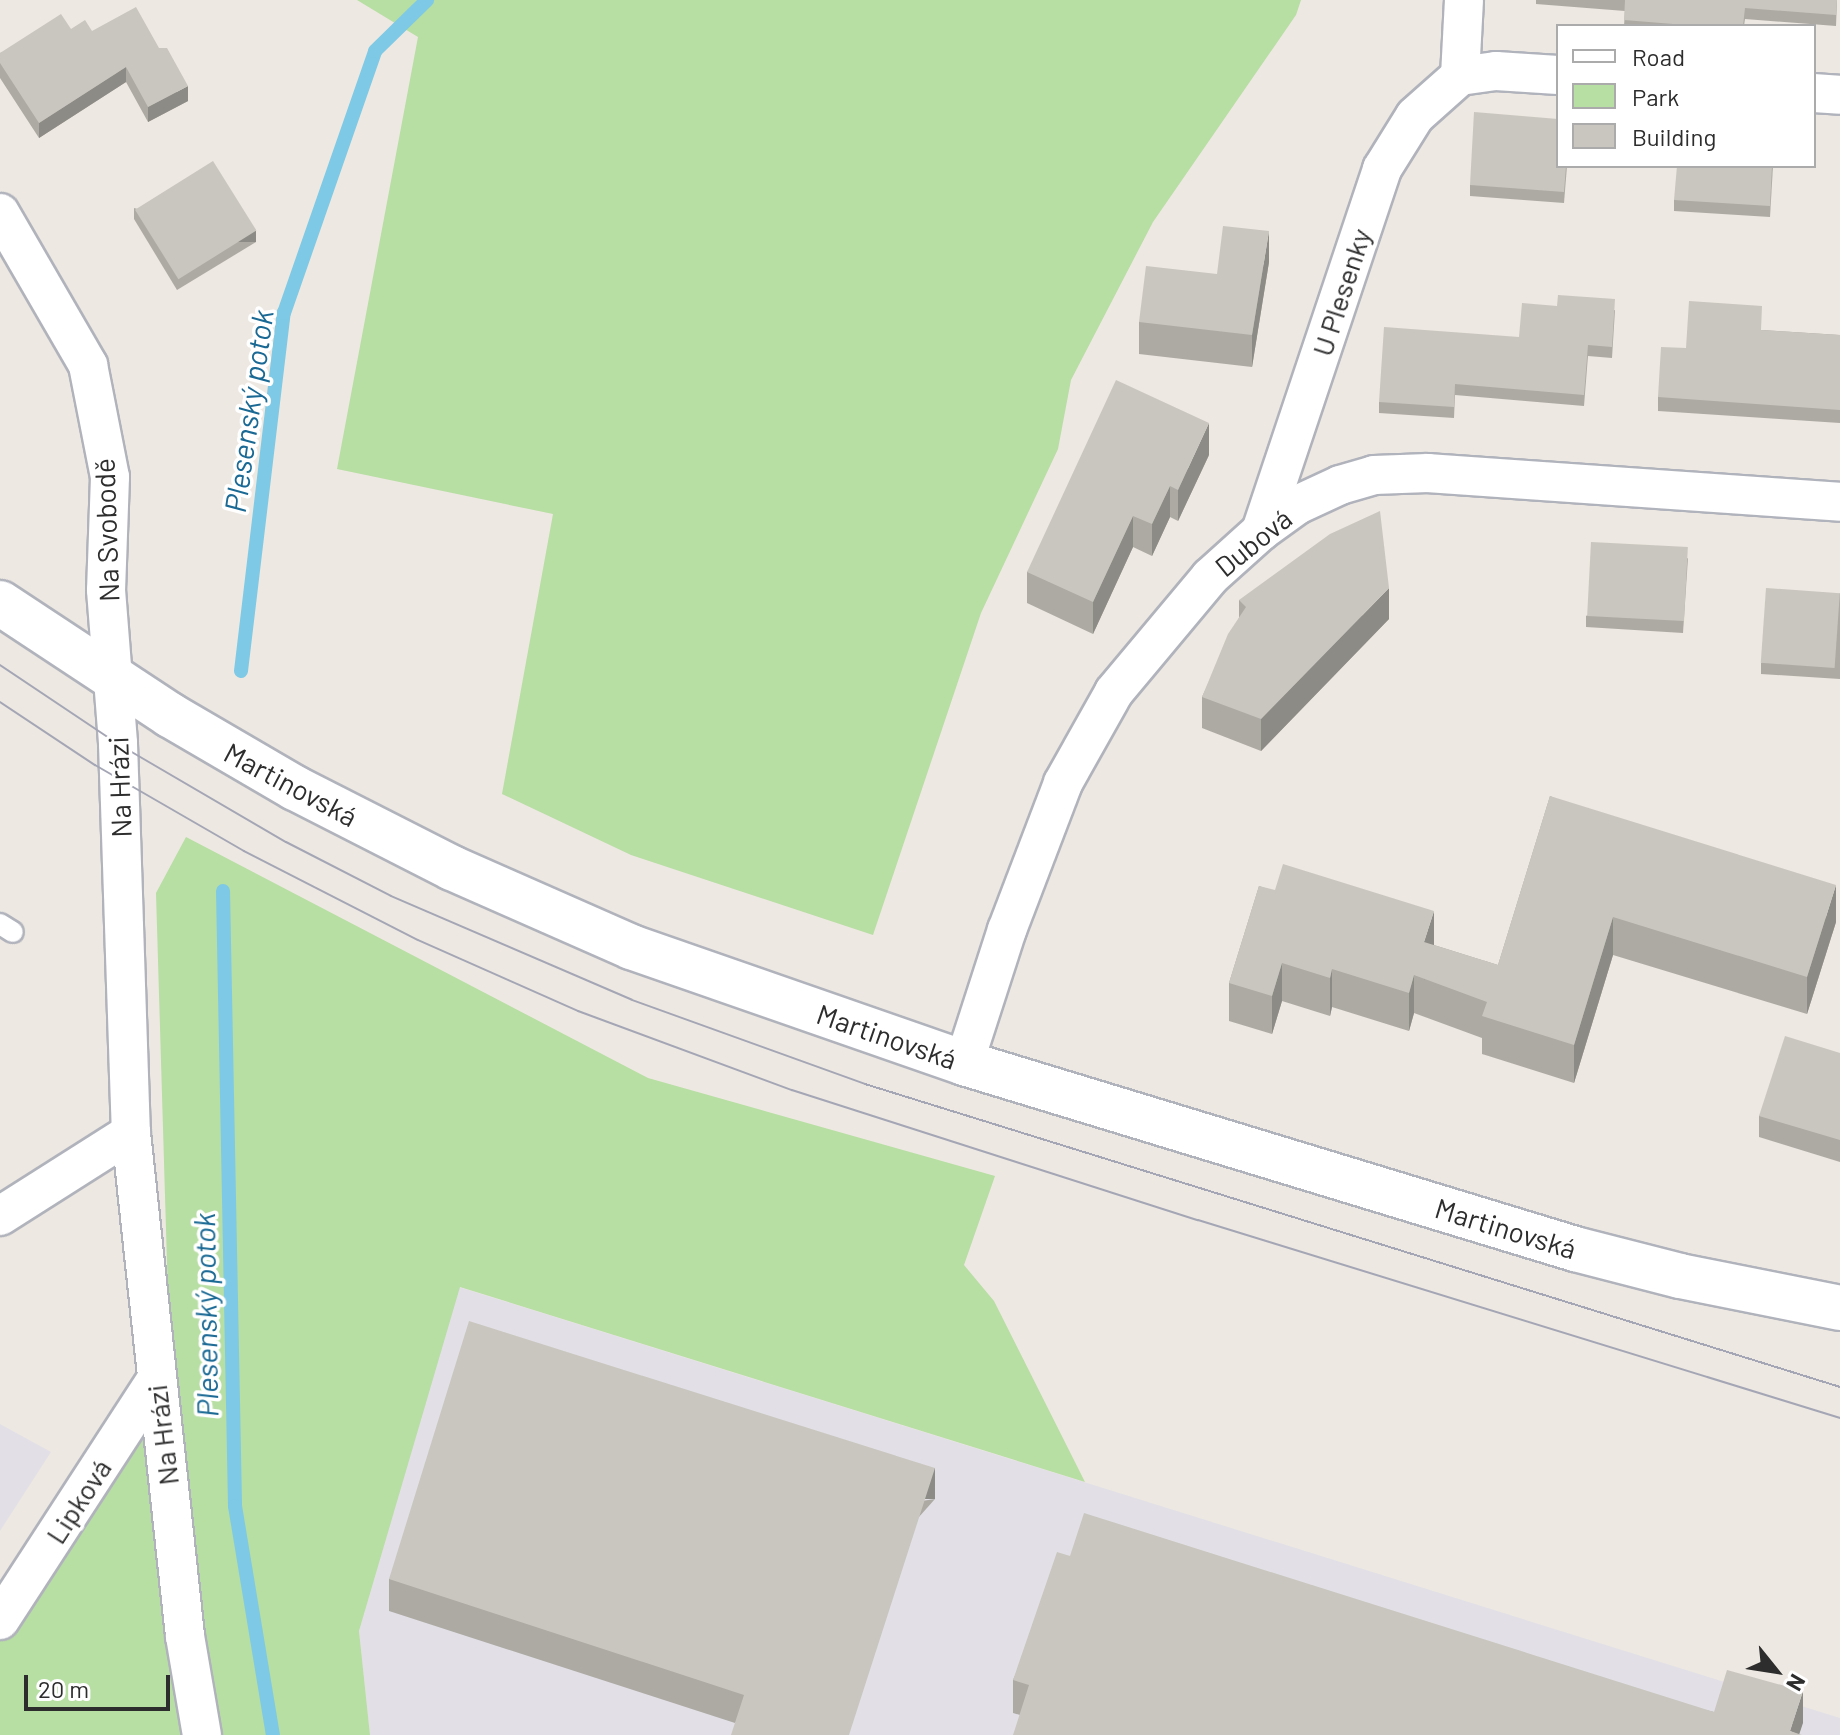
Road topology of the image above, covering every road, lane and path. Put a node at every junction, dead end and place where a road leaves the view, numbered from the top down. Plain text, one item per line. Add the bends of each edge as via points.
1 (1464, 0) edge
2 (1556, 75) edge
3 (1460, 76) junction
4 (1816, 93) edge
5 (1840, 95) edge
6 (0, 213) edge
7 (1840, 502) edge
8 (1261, 531) junction
9 (0, 603) edge
10 (115, 680) junction
11 (964, 1063) junction
12 (131, 1133) junction
13 (0, 1216) edge
14 (1840, 1308) edge
15 (155, 1381) junction
16 (0, 1620) edge
17 (202, 1735) edge

1 - 3 street
2 - 3 street via 1496,71
3 - 8 street, U Plesenky via 1415,116 1382,169
4 - 5 street
6 - 10 street, Na Svobodě via 88,365 110,477 106,590
7 - 8 street, Dubová via 1428,473 1374,475 1297,505
8 - 11 street, Dubová via 1177,614 1114,692 1092,731 1057,797
9 - 10 street, Martinovská
10 - 11 street, Martinovská via 240,758 452,868 631,947
10 - 12 street, Na Hrázi
11 - 14 street, Martinovská via 1575,1249
12 - 13 street
12 - 15 street, Na Hrázi
15 - 16 street, Lipková
15 - 17 street, Na Hrázi

